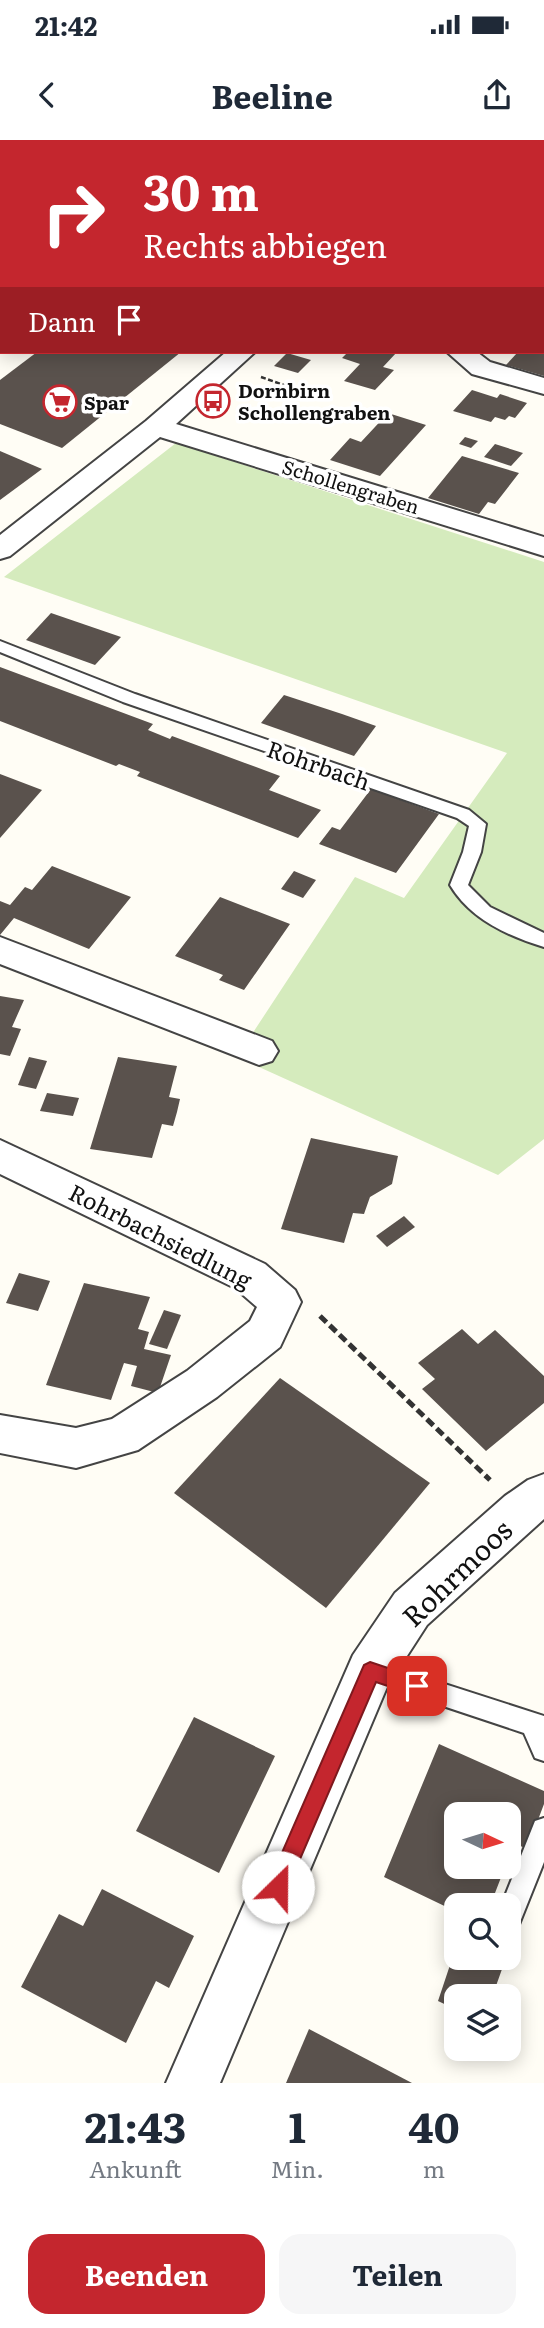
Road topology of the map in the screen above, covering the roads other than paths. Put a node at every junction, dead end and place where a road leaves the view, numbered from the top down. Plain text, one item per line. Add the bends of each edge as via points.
1 (240, 354) edge
2 (463, 354) edge
3 (544, 386) edge
4 (156, 427) junction
5 (2, 546) edge
6 (544, 547) edge
7 (0, 646) edge
8 (544, 940) edge
9 (0, 950) edge
10 (259, 1051) dead end
11 (0, 1156) edge
12 (0, 1434) edge
13 (533, 1502) edge
14 (370, 1671) junction
15 (538, 1726) edge
16 (544, 1749) edge
17 (544, 1830) edge
18 (519, 1893) edge
19 (193, 2083) edge

1 - 4 street
2 - 3 street via 481,368
4 - 5 street
4 - 6 street, Schollengraben
7 - 8 lane, Rohrbach via 129,698 463,814 478,824 459,885 465,898 506,924
9 - 10 street
11 - 12 street, Rohrbachsiedlung via 250,1276 280,1302 265,1334 202,1384 123,1436 76,1448
13 - 14 street, Rohrmoos via 411,1609
14 - 15 lane
14 - 19 street, Rohrmoos
15 - 16 lane
17 - 18 lane

